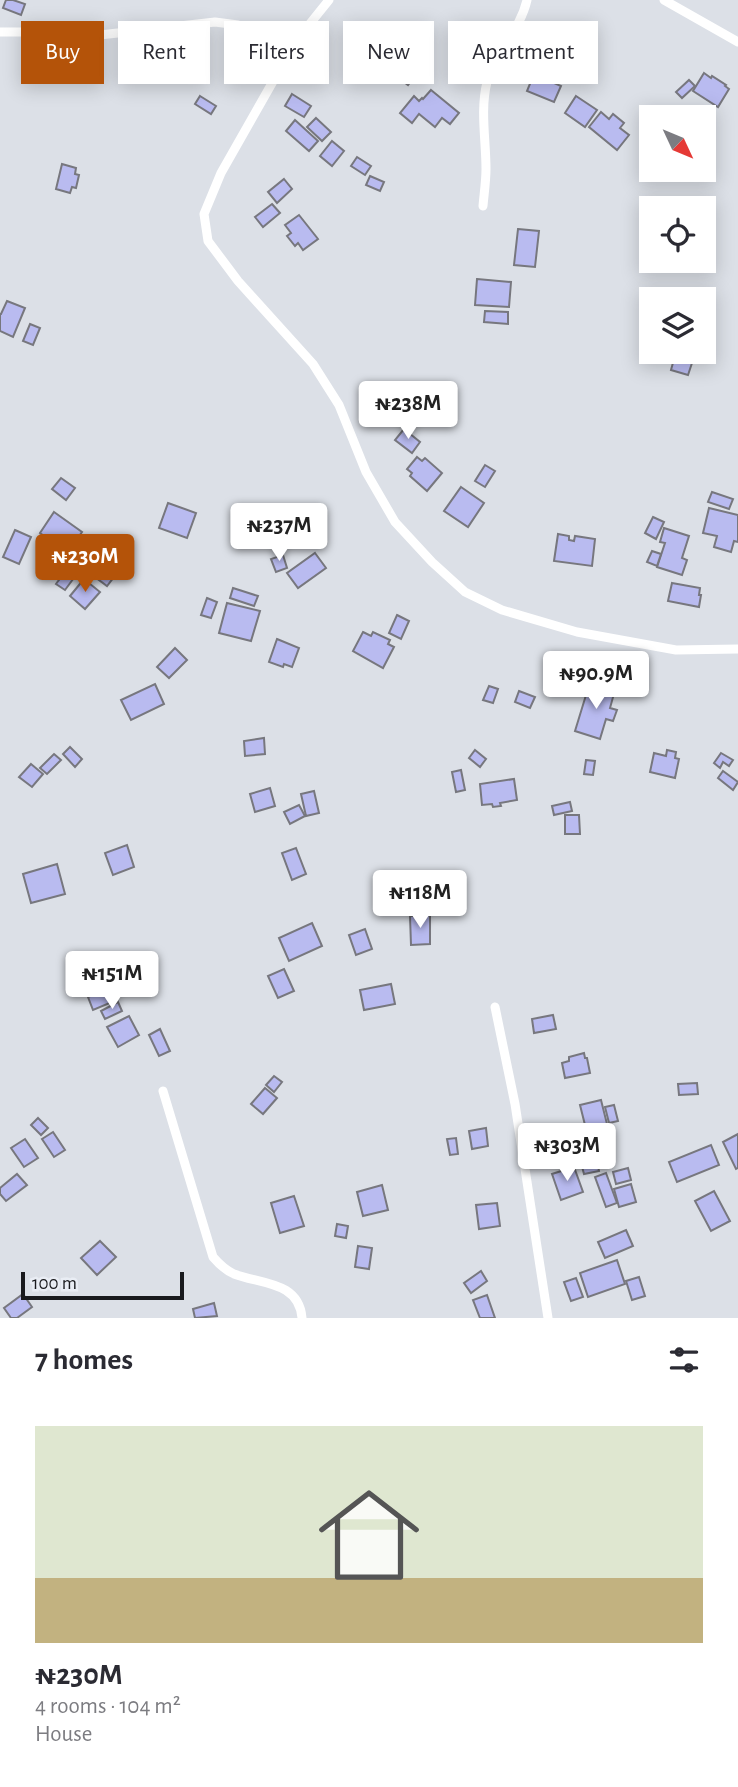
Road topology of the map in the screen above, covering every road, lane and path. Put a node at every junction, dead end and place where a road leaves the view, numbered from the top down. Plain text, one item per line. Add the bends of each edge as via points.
1 (329, 0) edge
2 (527, 0) edge
3 (664, 0) edge
4 (312, 21) edge
5 (224, 24) edge
6 (0, 32) edge
7 (738, 43) edge
8 (271, 84) edge
9 (483, 206) dead end
10 (738, 649) edge
11 (495, 1007) dead end
12 (163, 1091) dead end
13 (302, 1318) edge
14 (548, 1318) edge

1 - 4 street
2 - 9 street via 520,23 491,69 486,86
3 - 7 street
5 - 6 street via 91,36
8 - 10 street via 221,173 204,214 208,241 313,364 339,405 366,472 396,522 465,592 502,610 577,632 676,650
11 - 14 street
12 - 13 street via 213,1257 234,1274 290,1293 299,1303

